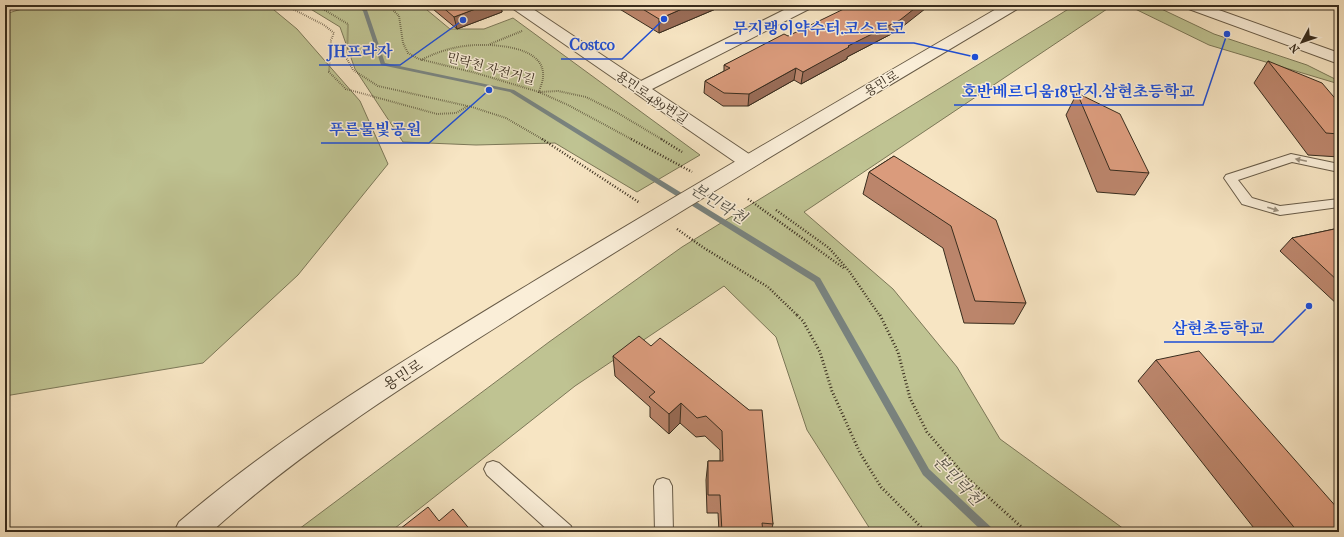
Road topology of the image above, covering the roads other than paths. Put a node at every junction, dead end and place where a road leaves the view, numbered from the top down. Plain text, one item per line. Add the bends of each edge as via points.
1 (517, 5) edge
2 (806, 5) edge
3 (1014, 5) edge
4 (1191, 5) edge
5 (1339, 59) edge
6 (640, 88) junction
7 (748, 162) junction
8 (1339, 168) edge
9 (1339, 203) edge
10 (492, 469) dead end
11 (663, 486) dead end
12 (189, 532) edge
13 (564, 532) edge
14 (664, 532) edge

1 - 6 street, 용민로489번길
2 - 6 street
3 - 7 street, 용민로
4 - 5 street
6 - 7 street, 용민로489번길
7 - 12 street, 용민로 via 629,233 302,441
8 -> 9 lane via 1291,158 1230,178 1248,202 1280,211
10 - 13 lane
11 - 14 lane

